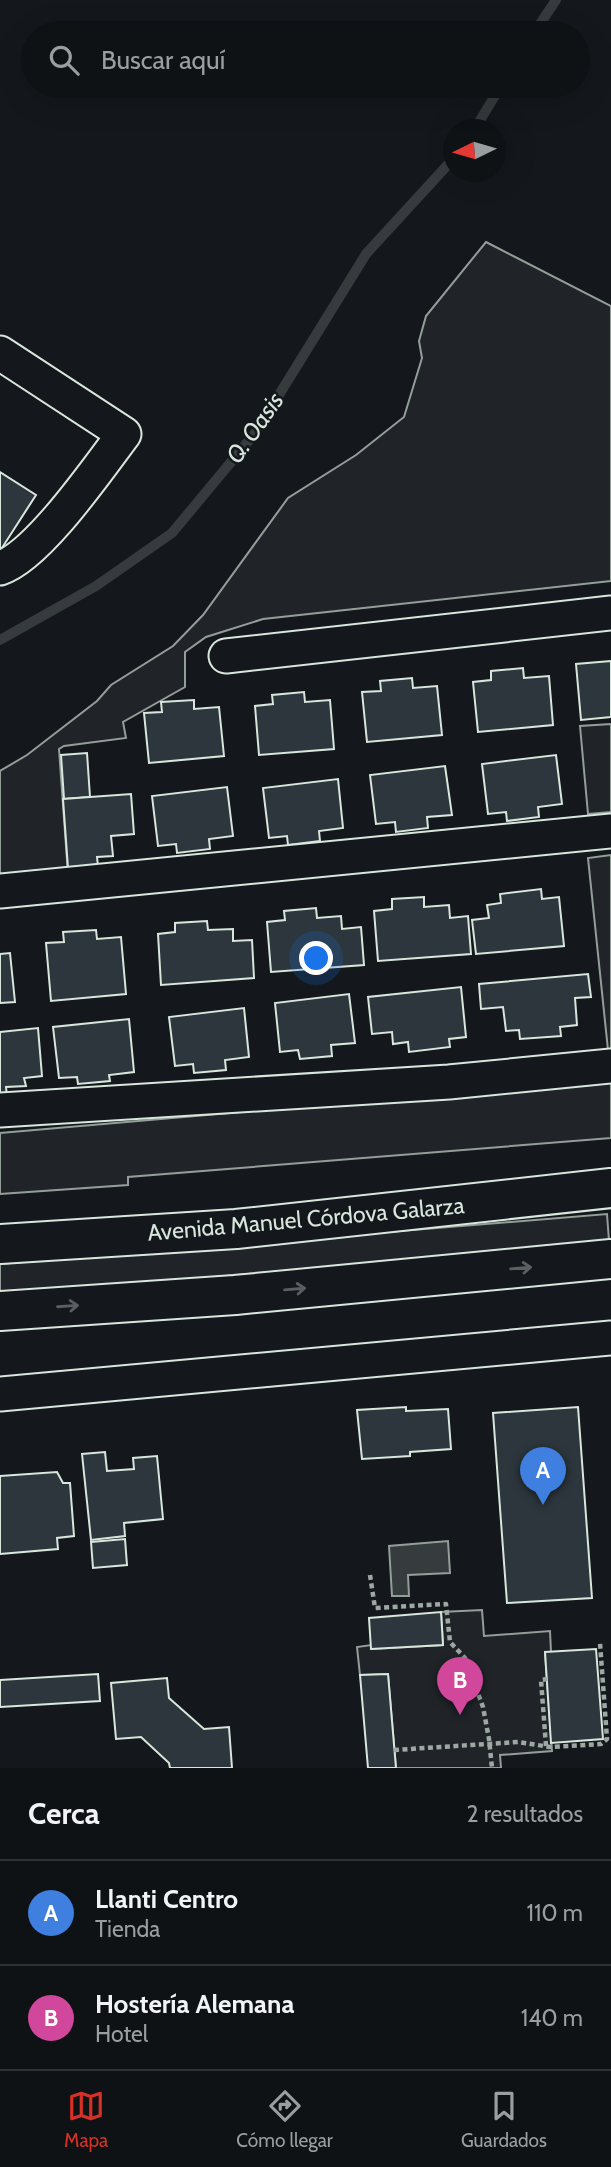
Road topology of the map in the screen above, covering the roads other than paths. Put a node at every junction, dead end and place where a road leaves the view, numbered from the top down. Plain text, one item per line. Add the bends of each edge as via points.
1 (0, 353) edge
2 (0, 568) edge
3 (611, 613) edge
4 (226, 656) dead end
5 (611, 831) edge
6 (0, 891) edge
7 (611, 1066) edge
8 (0, 1110) edge
9 (611, 1188) edge
10 (0, 1244) edge
11 (611, 1259) edge
12 (0, 1311) edge
13 (611, 1338) edge
14 (0, 1394) edge

1 - 2 street via 124,434 64,513 20,557
3 - 4 street
5 - 6 street
7 - 8 street via 449,1082
9 - 10 main road, Avenida Manuel Córdova Galarza via 236,1229
12 -> 11 main road via 235,1295
13 - 14 street

